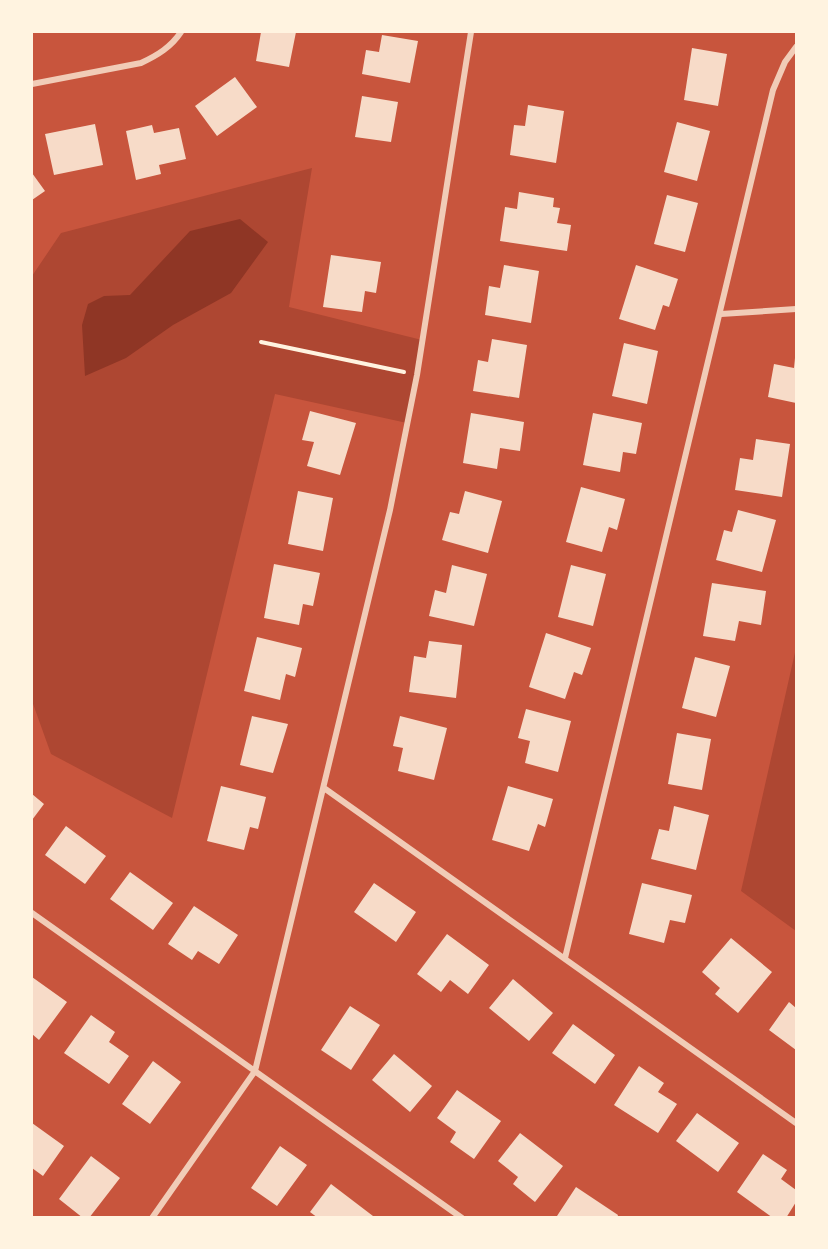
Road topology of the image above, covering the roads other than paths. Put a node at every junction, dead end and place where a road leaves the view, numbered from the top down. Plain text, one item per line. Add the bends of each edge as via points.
1 (181, 32) edge
2 (471, 32) edge
3 (796, 47) edge
4 (32, 84) edge
5 (796, 309) edge
6 (721, 314) junction
7 (324, 788) junction
8 (32, 913) edge
9 (566, 958) junction
10 (255, 1071) junction
11 (796, 1123) edge
12 (152, 1218) edge
13 (462, 1218) edge

1 - 4 street via 157,56 141,63
2 - 7 street via 417,375 390,510
3 - 6 street via 773,90
5 - 6 street
6 - 9 street via 696,405
7 - 9 street
7 - 10 street
8 - 10 street
9 - 11 street
10 - 12 street
10 - 13 street

